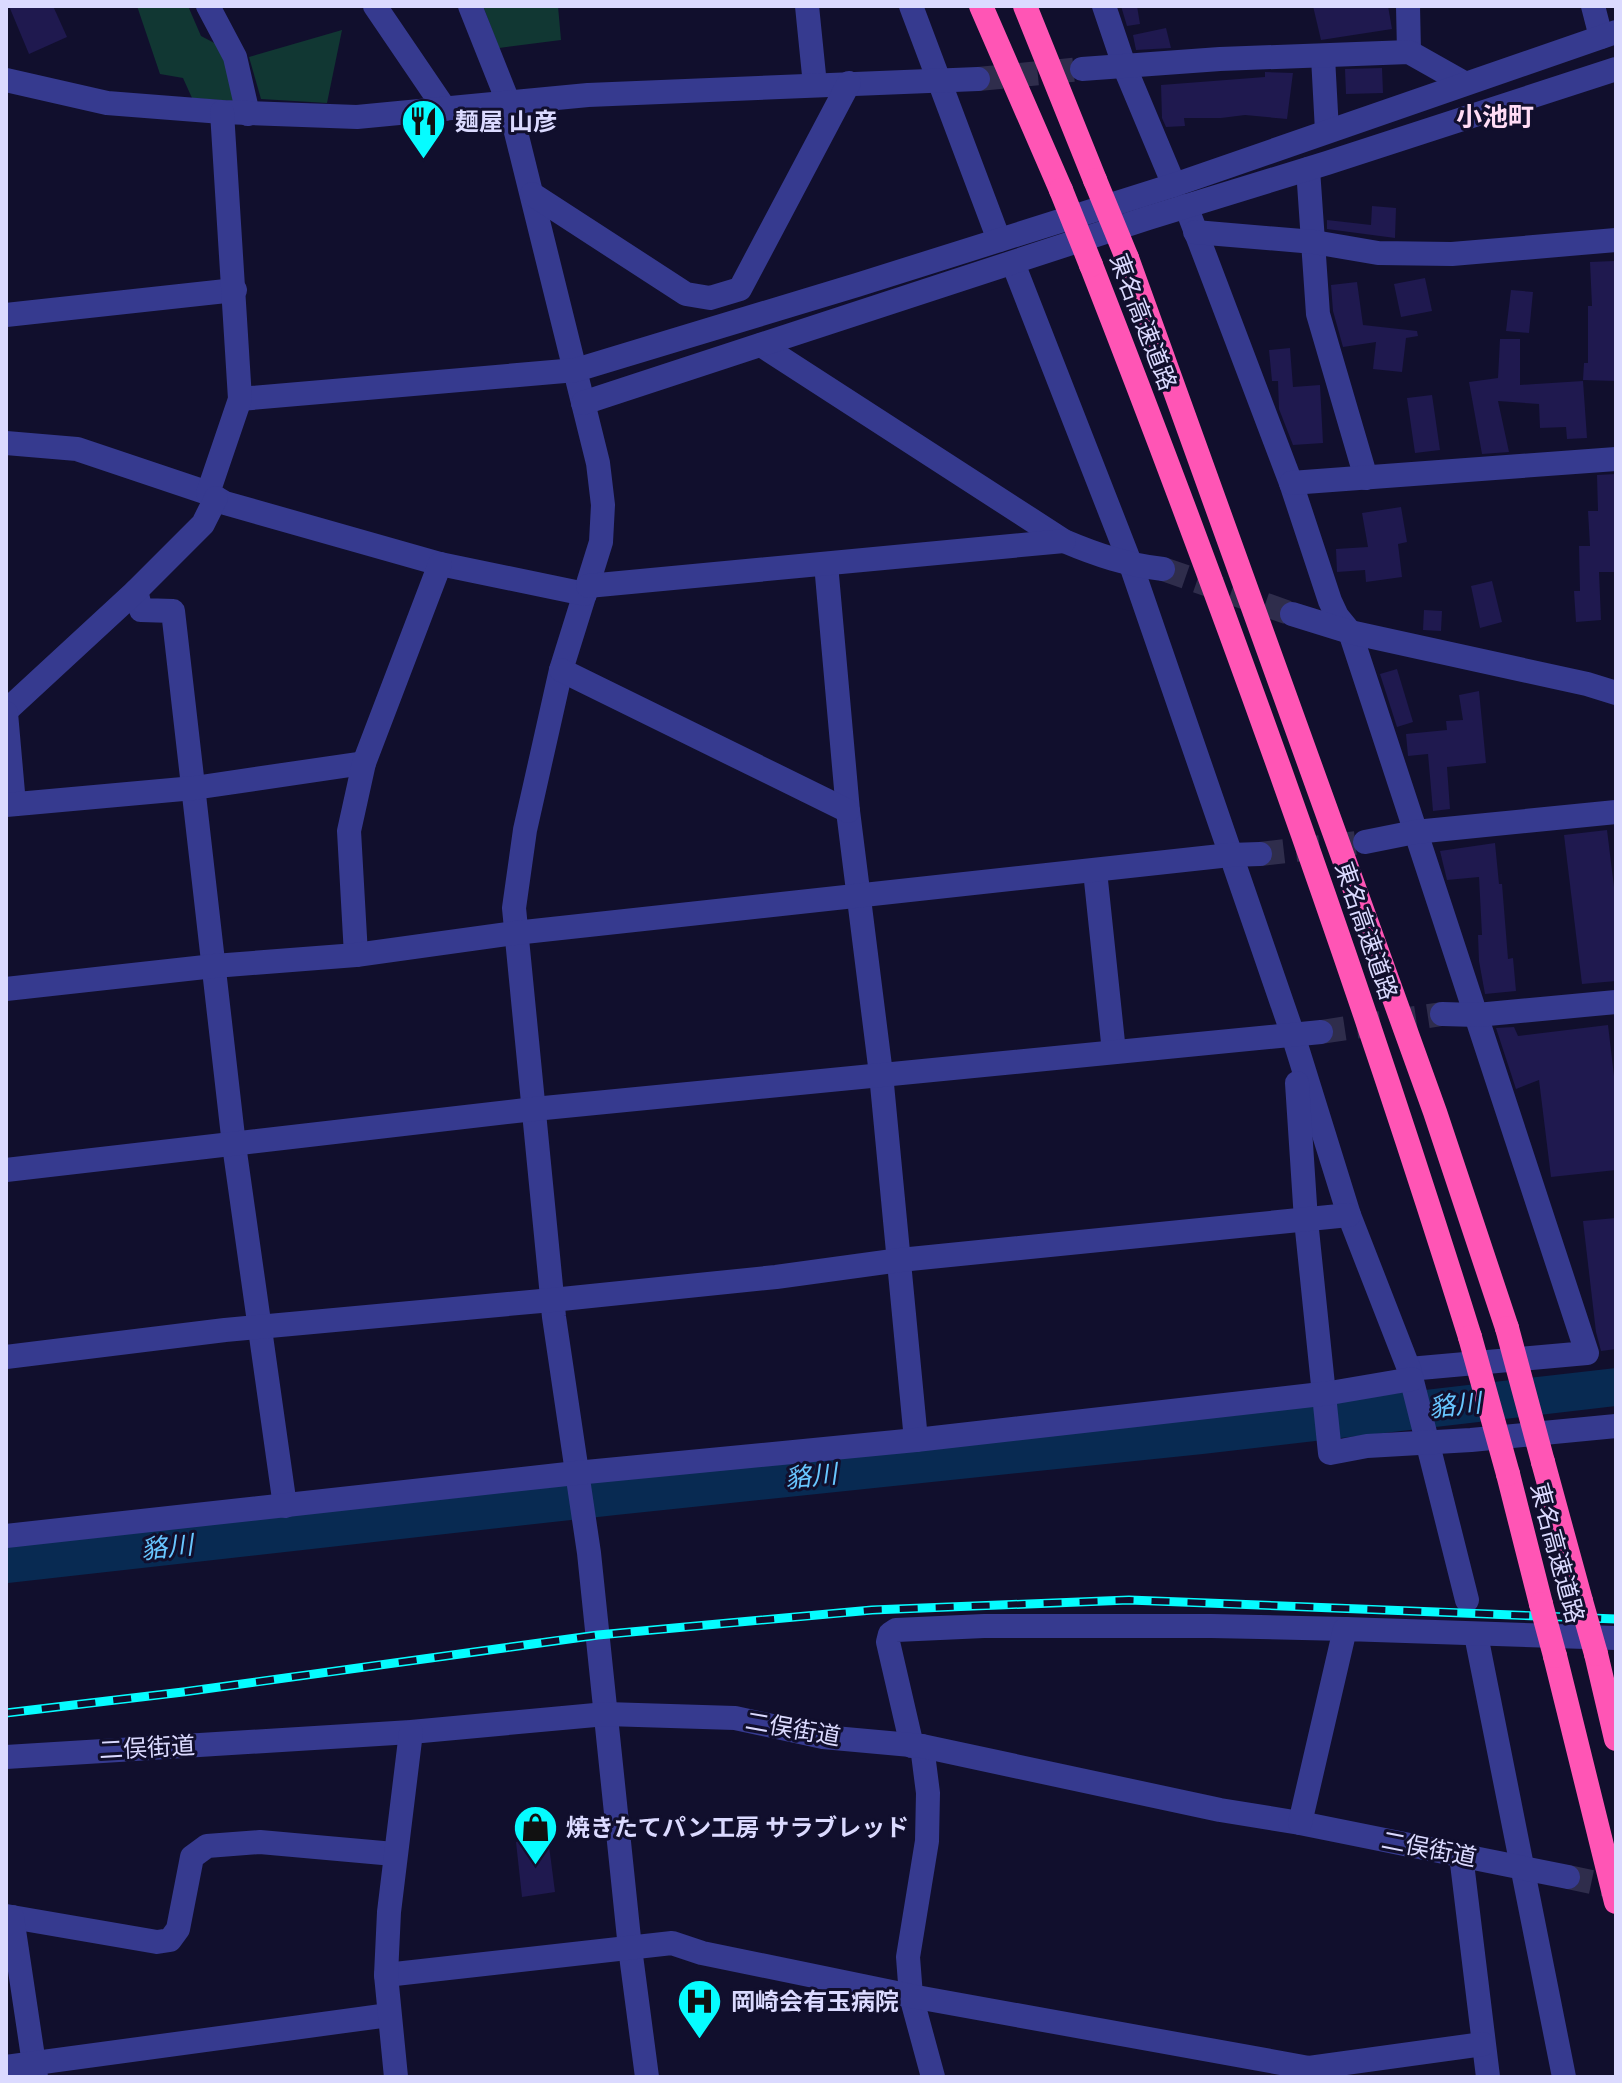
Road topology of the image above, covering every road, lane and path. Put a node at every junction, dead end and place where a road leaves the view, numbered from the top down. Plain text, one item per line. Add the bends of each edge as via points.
1 (208, 6) edge
2 (375, 6) edge
3 (470, 6) edge
4 (807, 6) edge
5 (911, 6) edge
6 (981, 6) edge
7 (1025, 6) edge
8 (1104, 6) edge
9 (1408, 6) edge
10 (1593, 6) edge
11 (1608, 35) edge
12 (1409, 52) junction
13 (1323, 57) junction
14 (1125, 68) junction
15 (1082, 69) tunnel mouth
16 (1616, 69) edge
17 (978, 79) tunnel mouth
18 (6, 80) edge
19 (937, 82) junction
20 (849, 83) junction
21 (1464, 83) junction
22 (815, 85) junction
23 (509, 104) junction
24 (445, 109) junction
25 (222, 112) junction
26 (248, 114) junction
27 (1327, 131) junction
28 (1308, 169) junction
29 (1174, 185) junction
30 (532, 194) junction
31 (1186, 206) junction
32 (1195, 232) junction
33 (999, 240) junction
34 (1616, 240) edge
35 (1314, 242) junction
36 (1013, 263) junction
37 (235, 290) junction
38 (6, 315) edge
39 (761, 345) junction
40 (576, 370) junction
41 (240, 399) junction
42 (583, 403) junction
43 (6, 443) edge
44 (1616, 459) edge
45 (1366, 478) junction
46 (1291, 483) junction
47 (212, 495) junction
48 (1064, 541) junction
49 (440, 564) junction
50 (826, 564) junction
51 (1131, 565) junction
52 (1163, 569) tunnel mouth
53 (586, 590) junction
54 (136, 591) junction
55 (1292, 614) tunnel mouth
56 (1350, 632) junction
57 (561, 670) junction
58 (1616, 693) edge
59 (6, 712) edge
60 (364, 763) junction
61 (194, 788) junction
62 (10, 804) edge
63 (848, 811) junction
64 (1616, 812) edge
65 (1415, 832) junction
66 (1365, 842) tunnel mouth
67 (1260, 854) tunnel mouth
68 (1230, 855) junction
69 (1095, 871) junction
70 (857, 896) junction
71 (515, 933) junction
72 (356, 955) junction
73 (214, 966) junction
74 (6, 989) edge
75 (1616, 1002) edge
76 (1442, 1014) tunnel mouth
77 (1477, 1015) junction
78 (1321, 1032) tunnel mouth
79 (1294, 1042) junction
80 (1114, 1052) junction
81 (881, 1074) junction
82 (534, 1109) junction
83 (234, 1145) junction
84 (6, 1170) edge
85 (1349, 1215) junction
86 (1306, 1220) junction
87 (900, 1260) junction
88 (552, 1300) junction
89 (261, 1327) junction
90 (6, 1357) edge
91 (1411, 1376) junction
92 (1324, 1393) junction
93 (1616, 1426) edge
94 (916, 1440) junction
95 (1428, 1442) junction
96 (577, 1476) junction
97 (285, 1506) junction
98 (6, 1536) edge
99 (1467, 1600) dead end
100 (1345, 1629) junction
101 (1476, 1635) junction
102 (1616, 1638) edge
103 (606, 1714) junction
104 (411, 1732) junction
105 (1616, 1739) edge
106 (917, 1746) junction
107 (6, 1757) edge
108 (1300, 1823) junction
109 (394, 1854) junction
110 (1461, 1855) junction
111 (1524, 1867) junction
112 (1568, 1877) tunnel mouth
113 (1616, 1902) edge
114 (9, 1917) edge
115 (630, 1948) junction
116 (386, 1975) junction
117 (911, 1996) junction
118 (389, 2015) junction
119 (1483, 2044) junction
120 (6, 2067) edge
121 (36, 2070) edge
122 (396, 2077) edge
123 (647, 2077) edge
124 (933, 2077) edge
125 (1488, 2077) edge
126 (1564, 2077) edge

1 - 26 street via 235,57
2 - 24 street
3 - 23 street
4 - 22 street
5 - 19 street
6 - 113 highway, 東名高速道路, bridge via 1061,190 1200,545 1401,1114 1508,1474
7 - 105 highway, 東名高速道路, bridge via 1127,258 1435,1112 1507,1328
8 - 14 street
9 - 12 street
10 - 11 street
11 - 21 street
12 - 13 street
12 - 21 street
13 - 14 street
13 - 27 street
14 - 15 street
14 - 29 street
16 - 28 street
17 - 19 street
18 - 25 street via 107,103
19 - 20 street
19 - 33 street
20 - 22 street
20 - 30 street via 740,289 710,298 686,294
21 - 27 street
22 - 23 street via 588,95
23 - 24 street
23 - 30 street
24 - 26 street via 357,117
25 - 26 street
25 - 37 street
27 - 29 street
28 - 31 street
28 - 35 street
29 - 33 street
30 - 40 street
31 - 32 street
31 - 36 street
32 - 35 street
32 - 46 street
33 - 40 street
34 - 35 street via 1452,254 1378,253
35 - 45 street via 1318,314
36 - 39 street
36 - 51 street
37 - 38 street
37 - 41 street
39 - 42 street
39 - 48 street
40 - 41 street
40 - 42 street
41 - 47 street
42 - 53 street via 603,505 601,542
43 - 47 street via 77,449
44 - 45 street
45 - 46 street
46 - 56 street via 1330,601
47 - 49 street
47 - 54 street via 203,524
48 - 50 street
48 - 51 street
49 - 53 street
49 - 60 street
50 - 53 street
50 - 63 street
51 - 52 street
51 - 68 street
53 - 57 street
54 - 59 street
54 - 61 street via 141,610 173,611
55 - 56 street
56 - 58 street
56 - 65 street
57 - 63 street
57 - 71 street via 525,830
59 - 62 street
60 - 61 street
60 - 72 street via 349,831
61 - 62 street
61 - 73 street
63 - 70 street
64 - 65 street
65 - 66 street
65 - 77 street
67 - 68 street
68 - 69 street
68 - 79 street
69 - 70 street
69 - 80 street
70 - 71 street
70 - 81 street
71 - 72 street
71 - 82 street
72 - 73 street
73 - 74 street
73 - 83 street
75 - 77 street
76 - 77 street
77 - 91 street via 1587,1353
78 - 79 street
79 - 80 street
79 - 85 street
79 - 86 street
80 - 81 street
81 - 82 street
81 - 87 street
82 - 83 street
82 - 88 street
83 - 84 street
83 - 89 street
85 - 86 street
85 - 91 street
86 - 87 street
86 - 92 street
87 - 88 street
87 - 94 street
88 - 89 street
88 - 96 street
89 - 90 street
89 - 97 street
91 - 92 street
91 - 95 street
92 - 94 street
92 - 95 street via 1330,1453
93 - 95 street
94 - 96 street
95 - 99 street
96 - 97 street
96 - 103 street
97 - 98 street
100 - 101 street
100 - 106 street via 896,1630 888,1642
100 - 108 street
101 - 102 street
101 - 111 street
103 - 104 street, 二俣街道
103 - 106 street, 二俣街道 via 735,1718 823,1737
103 - 115 street
104 - 107 street, 二俣街道
104 - 109 street
106 - 108 street, 二俣街道
106 - 117 street via 928,1793 927,1841 908,1957
108 - 110 street, 二俣街道
109 - 114 street via 260,1842 207,1846 192,1857 178,1929 170,1940
109 - 116 street
110 - 111 street, 二俣街道
110 - 119 street
111 - 112 street, 二俣街道
111 - 126 street
114 - 121 street
115 - 116 street
115 - 117 street via 672,1943
115 - 123 street
116 - 118 street
117 - 119 street via 1309,2068
117 - 124 street
118 - 121 street
118 - 122 street
119 - 125 street
120 - 121 street

